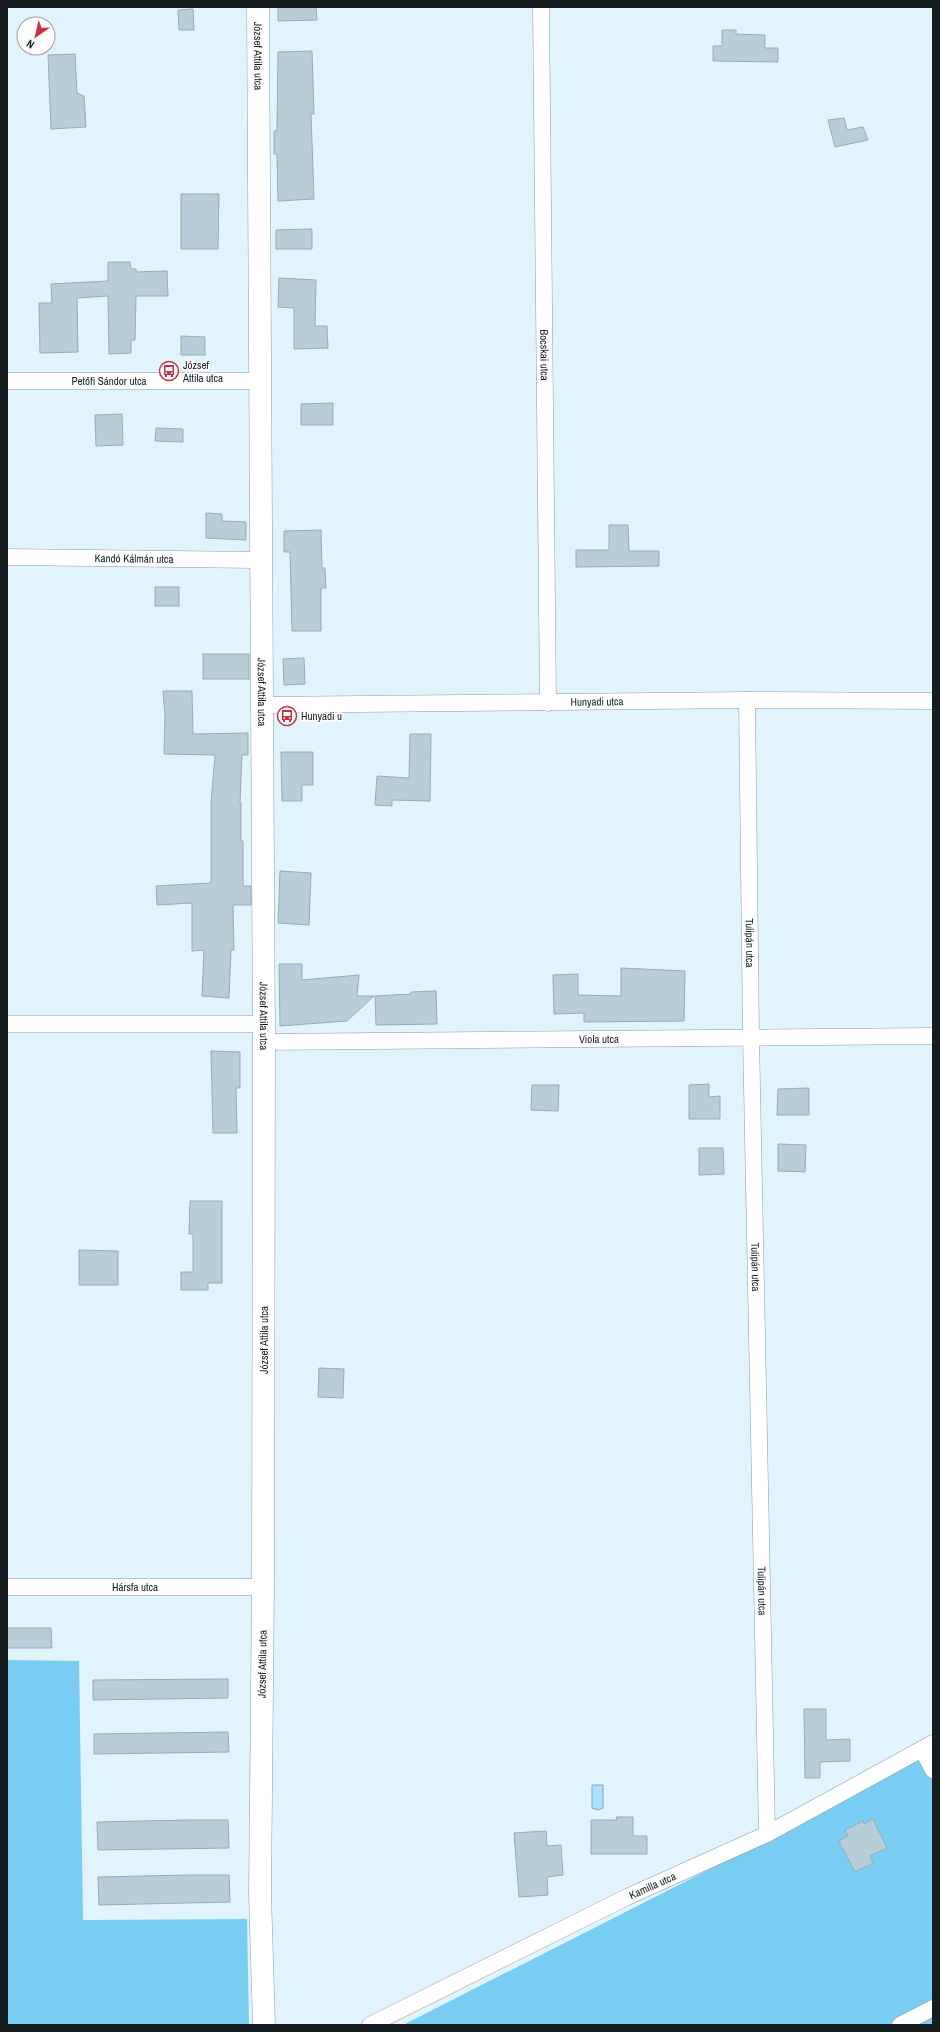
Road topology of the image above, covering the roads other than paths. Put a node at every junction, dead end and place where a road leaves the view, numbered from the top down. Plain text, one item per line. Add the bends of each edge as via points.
1 (258, 7) edge
2 (541, 7) edge
3 (7, 381) edge
4 (259, 381) junction
5 (7, 557) edge
6 (262, 560) junction
7 (747, 700) junction
8 (933, 701) edge
9 (548, 703) junction
10 (262, 705) junction
11 (7, 1024) edge
12 (264, 1033) junction
13 (933, 1036) edge
14 (751, 1037) junction
15 (7, 1587) edge
16 (263, 1587) junction
17 (928, 1746) edge
18 (933, 1770) edge
19 (767, 1834) junction
20 (933, 2008) edge
21 (264, 2025) edge
22 (370, 2025) edge
23 (900, 2025) edge

1 - 4 street, József Attila utca
2 - 9 street, Bocskai utca
3 - 4 street, Petőfi Sándor utca
4 - 6 street, József Attila utca
5 - 6 street, Kandó Kálmán utca
6 - 10 street, József Attila utca
7 - 8 street, Hunyadi utca
7 - 9 street, Hunyadi utca
7 - 14 street, Tulipán utca
9 - 10 street, Hunyadi utca
10 - 12 street, József Attila utca
11 - 12 street, Viola utca
12 - 14 street, Viola utca
12 - 16 street, József Attila utca
13 - 14 street, Viola utca
14 - 19 street, Tulipán utca
15 - 16 street, Hársfa utca
16 - 21 street, József Attila utca via 260,1894
17 - 18 street
17 - 19 street, Kamilla utca
19 - 22 street, Kamilla utca via 627,1897
20 - 23 street

